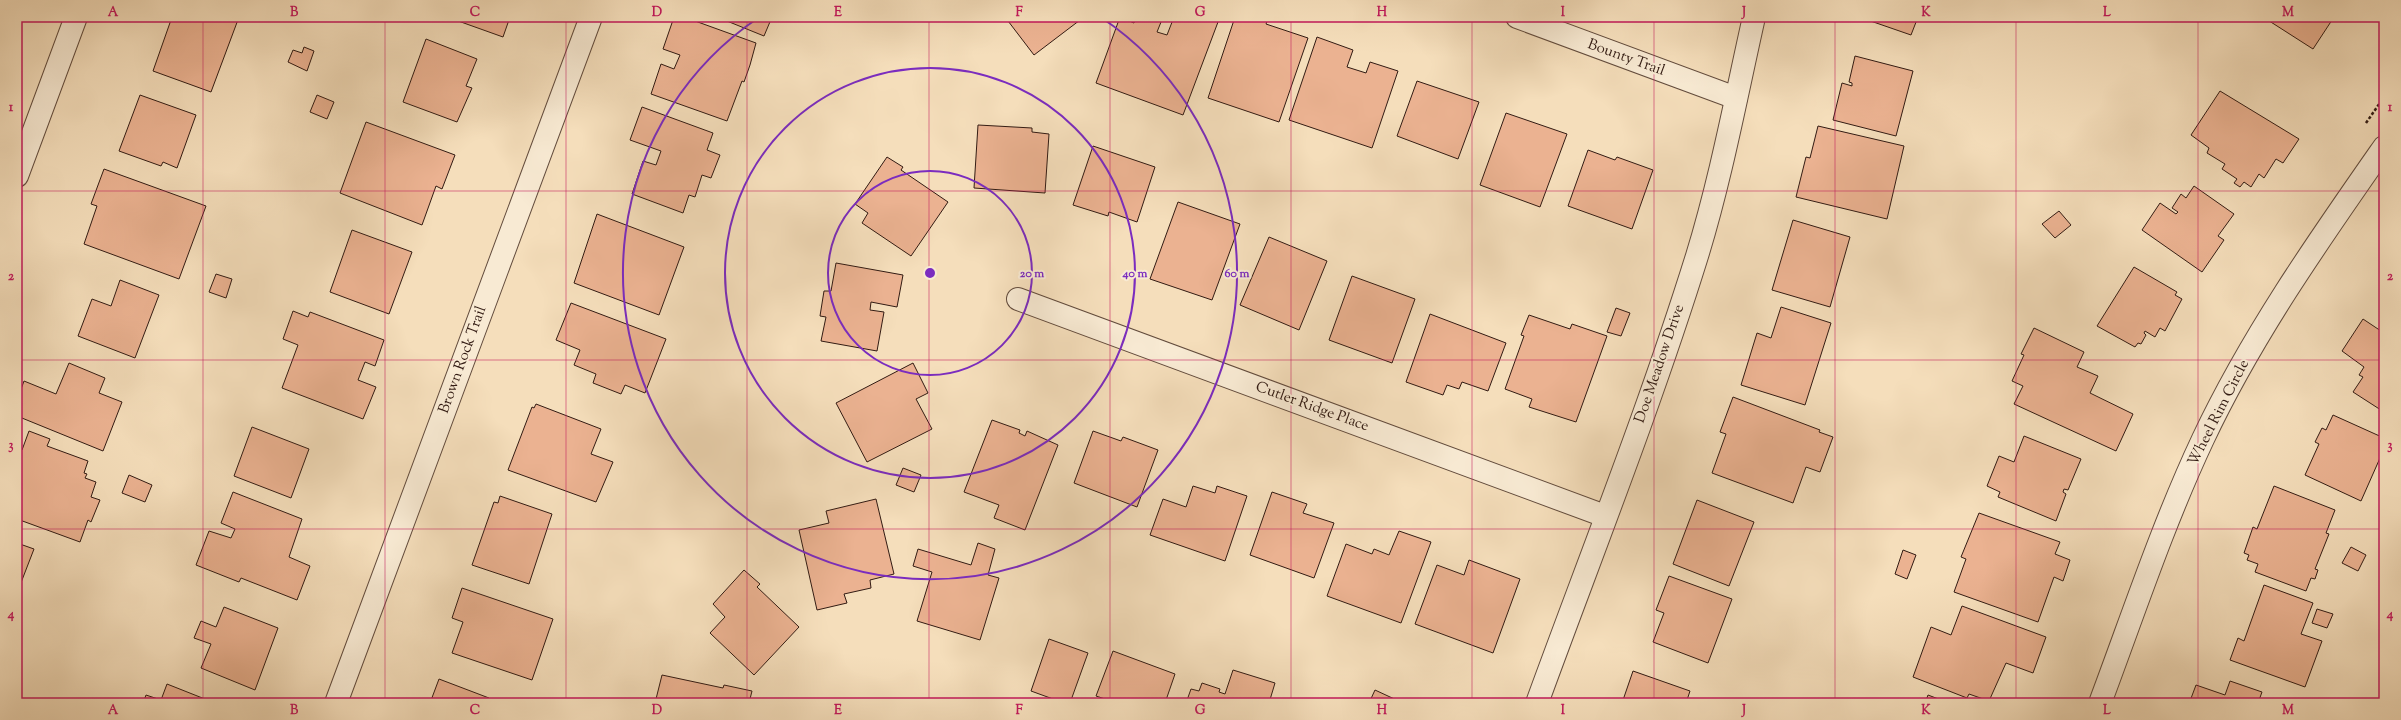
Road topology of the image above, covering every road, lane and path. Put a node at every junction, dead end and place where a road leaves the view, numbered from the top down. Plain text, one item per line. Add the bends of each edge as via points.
1 (76, 17) edge
2 (591, 17) edge
3 (1517, 17) edge
4 (1754, 17) edge
5 (1736, 98) junction
6 (2384, 147) edge
7 (17, 176) edge
8 (1018, 299) dead end
9 (1605, 516) junction
10 (336, 703) edge
11 (1537, 703) edge
12 (2100, 703) edge

1 - 7 street
2 - 10 street, Brown Rock Trail
3 - 5 street, Bounty Trail
4 - 5 street, Doe Meadow Drive
5 - 9 street, Doe Meadow Drive via 1727,145 1697,256
6 - 12 street, Wheel Rim Circle via 2291,284 2226,392 2180,491
8 - 9 street, Cutler Ridge Place
9 - 11 street, Doe Meadow Drive

